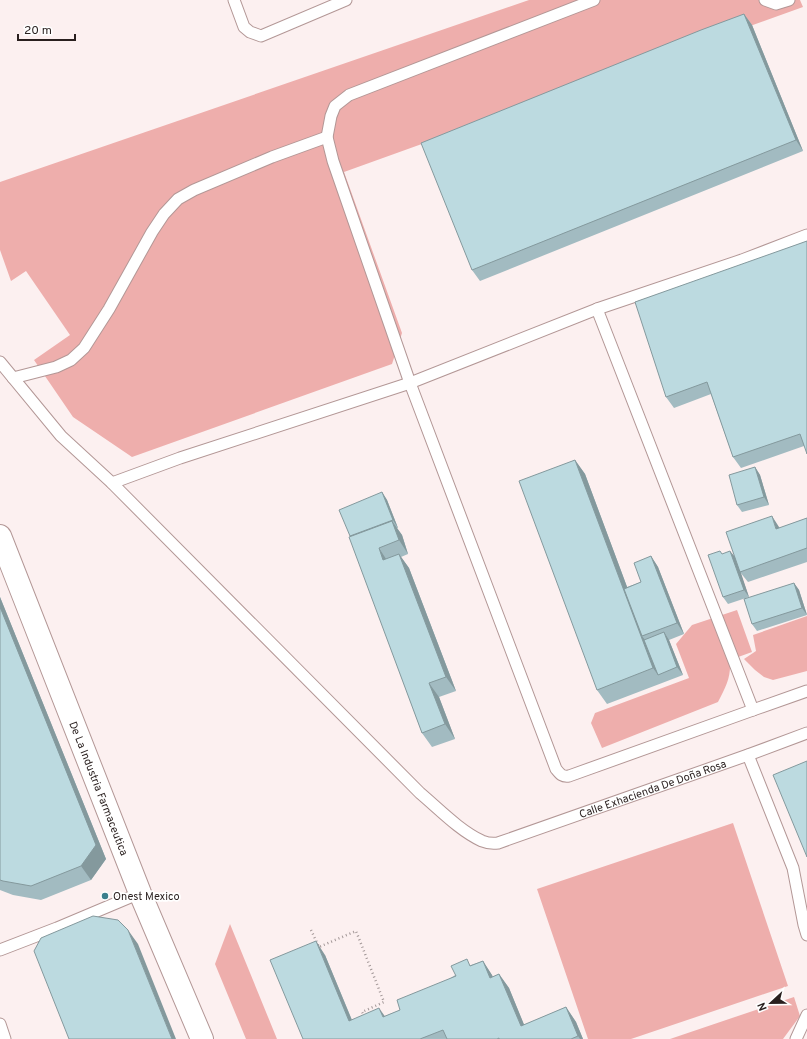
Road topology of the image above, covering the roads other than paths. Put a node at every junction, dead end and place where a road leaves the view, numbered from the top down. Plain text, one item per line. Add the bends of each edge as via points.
1 (234, 0) edge
2 (346, 0) edge
3 (594, 0) edge
4 (765, 0) edge
5 (790, 0) edge
6 (327, 137) junction
7 (807, 235) edge
8 (597, 309) junction
9 (0, 362) edge
10 (12, 378) junction
11 (410, 383) junction
12 (112, 483) junction
13 (0, 536) edge
14 (807, 691) edge
15 (753, 710) junction
16 (807, 732) edge
17 (748, 755) junction
18 (140, 893) junction
19 (807, 935) edge
20 (0, 950) edge
21 (807, 1015) edge
22 (0, 1024) edge
23 (5, 1039) edge
24 (202, 1039) edge
25 (796, 1039) edge

1 - 2 lane via 244,27 261,36
3 - 6 lane via 349,95 335,106
4 - 5 lane via 776,4
6 - 10 lane via 272,157 178,199 152,232 84,348 71,360 56,367
6 - 11 lane
7 - 8 lane
8 - 11 lane
8 - 15 lane
9 - 10 lane
10 - 12 lane via 61,436
11 - 12 lane via 180,458
11 - 15 lane via 558,773 569,776
12 - 17 lane, Calle Exhacienda De Doña Rosa via 420,793 464,830 483,842 498,843
13 - 18 main road, De La Industria Farmaceutica
14 - 15 lane
16 - 17 lane, Calle Exhacienda De Doña Rosa
17 - 19 lane via 793,868
18 - 20 lane
18 - 24 main road, De La Industria Farmaceutica
21 - 25 lane
22 - 23 lane

